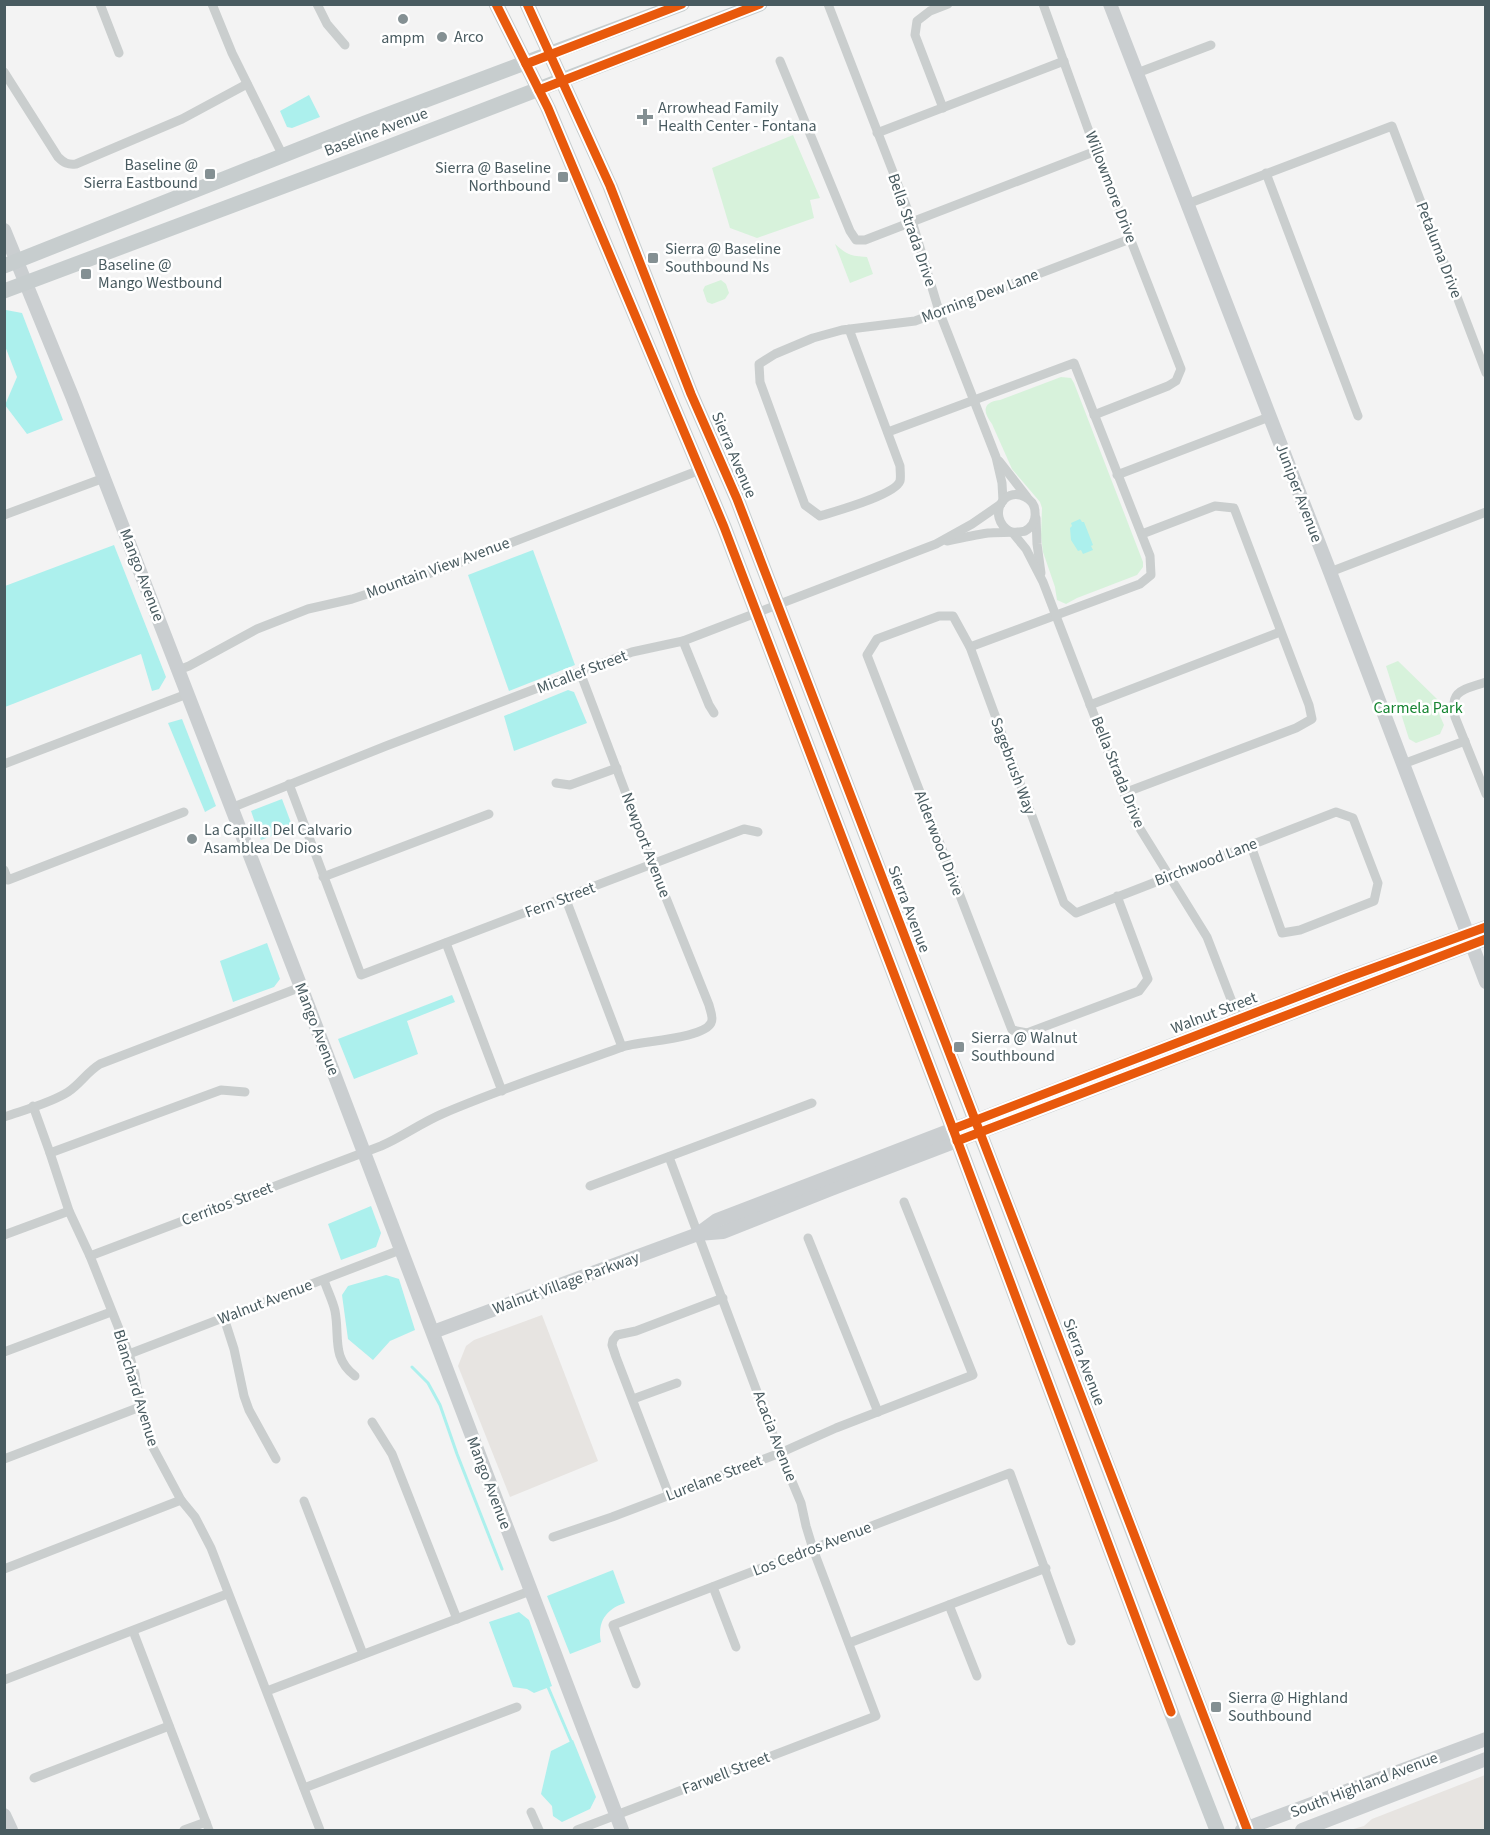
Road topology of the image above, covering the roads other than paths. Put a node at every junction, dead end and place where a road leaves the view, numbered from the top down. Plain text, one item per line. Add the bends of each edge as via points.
1 (100, 4) edge
2 (212, 4) edge
3 (317, 4) edge
4 (496, 4) edge
5 (527, 4) edge
6 (682, 4) edge
7 (760, 4) edge
8 (828, 4) edge
9 (948, 4) edge
10 (1043, 4) edge
11 (1110, 4) edge
12 (345, 45) dead end
13 (1211, 45) dead end
14 (119, 53) dead end
15 (550, 55) junction
16 (780, 61) dead end
17 (1064, 61) junction
18 (526, 64) junction
19 (4, 72) edge
20 (1137, 73) junction
21 (562, 81) junction
22 (247, 84) junction
23 (539, 90) junction
24 (943, 108) junction
25 (878, 133) junction
26 (1096, 150) junction
27 (283, 156) junction
28 (1266, 173) junction
29 (1187, 204) junction
30 (912, 221) junction
31 (4, 230) edge
32 (1130, 239) junction
33 (11, 264) edge
34 (27, 284) junction
35 (4, 291) edge
36 (939, 311) junction
37 (849, 329) junction
38 (1485, 373) edge
39 (974, 399) junction
40 (1094, 415) junction
41 (1358, 416) dead end
42 (1269, 417) junction
43 (888, 432) junction
44 (996, 457) junction
45 (700, 470) junction
46 (1117, 475) junction
47 (104, 478) junction
48 (1028, 499) junction
49 (1002, 502) junction
50 (1485, 512) edge
51 (4, 515) edge
52 (1035, 515) junction
53 (1011, 532) junction
54 (1142, 534) junction
55 (936, 544) junction
56 (1330, 572) junction
57 (1043, 582) junction
58 (777, 604) junction
59 (757, 612) junction
60 (1056, 615) junction
61 (1280, 632) junction
62 (683, 641) junction
63 (970, 647) junction
64 (867, 655) joint
65 (178, 670) junction
66 (580, 672) junction
67 (1485, 682) edge
68 (187, 694) junction
69 (1090, 705) junction
70 (714, 713) dead end
71 (1465, 741) junction
72 (4, 764) edge
73 (1403, 764) junction
74 (617, 768) junction
75 (556, 783) dead end
76 (290, 784) junction
77 (1124, 793) junction
78 (1485, 794) edge
79 (231, 808) junction
80 (184, 812) dead end
81 (489, 814) dead end
82 (758, 832) dead end
83 (1251, 846) junction
84 (653, 864) junction
85 (4, 870) edge
86 (1170, 876) junction
87 (323, 877) junction
88 (1117, 896) junction
89 (565, 897) junction
90 (1076, 913) joint
91 (1485, 927) edge
92 (1469, 939) junction
93 (1485, 939) edge
94 (447, 943) junction
95 (1485, 982) edge
96 (301, 987) junction
97 (1239, 1020) junction
98 (622, 1047) junction
99 (502, 1091) junction
100 (245, 1092) dead end
101 (812, 1103) dead end
102 (33, 1106) junction
103 (4, 1117) edge
104 (977, 1127) junction
105 (955, 1135) junction
106 (364, 1152) junction
107 (50, 1153) junction
108 (669, 1157) junction
109 (590, 1186) dead end
110 (904, 1202) dead end
111 (69, 1211) junction
112 (698, 1233) junction
113 (4, 1235) edge
114 (808, 1238) dead end
115 (400, 1250) junction
116 (90, 1256) junction
117 (324, 1280) junction
118 (723, 1298) junction
119 (111, 1312) junction
120 (224, 1318) junction
121 (433, 1332) junction
122 (4, 1352) edge
123 (129, 1354) junction
124 (355, 1377) dead end
125 (677, 1383) dead end
126 (633, 1400) junction
127 (140, 1407) junction
128 (878, 1412) junction
129 (372, 1422) dead end
130 (780, 1454) junction
131 (4, 1459) edge
132 (276, 1459) dead end
133 (669, 1495) junction
134 (181, 1500) junction
135 (304, 1501) dead end
136 (553, 1537) dead end
137 (813, 1549) junction
138 (1046, 1568) junction
139 (4, 1569) edge
140 (713, 1587) junction
141 (530, 1591) junction
142 (227, 1594) junction
143 (949, 1605) junction
144 (457, 1618) junction
145 (132, 1631) junction
146 (1071, 1641) dead end
147 (849, 1643) junction
148 (736, 1647) dead end
149 (363, 1654) junction
150 (978, 1676) dead end
151 (4, 1680) edge
152 (636, 1684) dead end
153 (267, 1690) junction
154 (517, 1707) dead end
155 (876, 1716) joint
156 (169, 1726) junction
157 (1485, 1739) edge
158 (1485, 1759) edge
159 (34, 1778) dead end
160 (304, 1788) junction
161 (531, 1812) dead end
162 (616, 1814) junction
163 (4, 1815) edge
164 (208, 1826) edge
165 (11, 1830) edge
166 (184, 1830) edge
167 (320, 1830) edge
168 (539, 1830) edge
169 (577, 1830) edge
170 (622, 1830) edge
171 (1217, 1830) edge
172 (1245, 1830) edge
173 (1302, 1830) edge

1 - 14 street
2 - 22 street
3 - 12 street via 327,24
4 - 18 main road
5 - 15 main road, Sierra Avenue
6 - 15 main road, Baseline Avenue
7 - 21 main road, Baseline Avenue
8 - 25 street, Bella Strada Drive
9 - 24 street via 917,21 915,35
10 - 17 street, Willowmore Drive
11 - 20 street, Juniper Avenue
13 - 20 street
15 - 18 main road, Baseline Avenue
15 - 21 main road, Sierra Avenue
16 - 30 street via 856,240
17 - 24 street
17 - 26 street, Willowmore Drive
18 - 23 main road
18 - 27 main road, Baseline Avenue
19 - 22 street via 58,157 69,165 182,119
20 - 29 street, Juniper Avenue
21 - 23 main road, Baseline Avenue
21 - 58 main road, Sierra Avenue via 610,186
22 - 27 street
23 - 34 main road, Baseline Avenue
23 - 45 main road
24 - 25 street
25 - 30 street, Bella Strada Drive
26 - 30 street
26 - 32 street, Willowmore Drive
27 - 33 main road, Baseline Avenue
28 - 29 street
28 - 38 street, Petaluma Drive via 1392,126
28 - 41 street
29 - 42 street, Juniper Avenue
30 - 36 street, Bella Strada Drive
31 - 33 street, Mango Avenue
32 - 36 street, Morning Dew Lane
32 - 40 street, Willowmore Drive via 1181,369 1176,381 1168,386
33 - 34 street, Mango Avenue
34 - 35 main road, Baseline Avenue
34 - 47 street, Mango Avenue
36 - 37 street, Morning Dew Lane via 915,321
36 - 39 street, Bella Strada Drive
37 - 43 street
37 - 43 street, Morning Dew Lane via 813,338 759,364 760,382 805,505 820,516 892,490 900,482 900,466
39 - 40 street via 1074,363
39 - 43 street
39 - 44 street, Bella Strada Drive
40 - 46 street
42 - 46 street
42 - 56 street, Juniper Avenue
44 - 48 street, Bella Strada Drive
44 - 49 street, Bella Strada Drive
45 - 59 main road
45 - 65 street, Mountain View Avenue via 440,570 257,628
46 - 54 street
47 - 51 street
47 - 65 street, Mango Avenue
48 - 49 street via 1012,495
48 - 52 street
49 - 53 street via 998,518
49 - 55 street, Micallef Street
50 - 56 street
52 - 53 street via 1026,530
52 - 57 street, Bella Strada Drive
53 - 55 street, Micallef Street
53 - 57 street, Bella Strada Drive via 1026,549
54 - 60 street via 1150,556 1151,575 1140,584
54 - 61 street via 1215,506 1234,508
55 - 58 street, Micallef Street
56 - 73 street, Juniper Avenue
57 - 60 street, Bella Strada Drive
58 - 59 street, Micallef Street
58 - 104 main road, Sierra Avenue
59 - 62 street, Micallef Street
59 - 105 main road
60 - 63 street
60 - 69 street, Bella Strada Drive
61 - 69 street
61 - 77 street via 1312,719
62 - 66 street, Micallef Street via 632,652
62 - 70 street
63 - 64 street, Sagebrush Way via 953,616 939,616 877,639
63 - 90 street, Sagebrush Way via 1064,903
64 - 88 street, Alderwood Drive via 1012,1030 1027,1033 1139,991 1148,979
65 - 68 street, Mango Avenue
66 - 74 street, Newport Avenue
66 - 76 street, Micallef Street
67 - 71 street via 1458,692 1453,699 1455,717
68 - 72 street
68 - 79 street, Mango Avenue
69 - 77 street, Bella Strada Drive
71 - 73 street
71 - 78 street
73 - 92 street, Juniper Avenue
74 - 75 street via 570,785
74 - 84 street, Newport Avenue
76 - 79 street, Micallef Street
76 - 87 street
77 - 86 street, Bella Strada Drive via 1134,819
79 - 96 street, Mango Avenue
80 - 85 street via 8,879
81 - 87 street
82 - 84 street, Fern Street via 744,829
83 - 83 street, Birchwood Lane via 1282,933 1300,930 1374,901 1378,883 1353,818 1336,812
83 - 86 street, Birchwood Lane
84 - 89 street, Fern Street
84 - 98 street, Newport Avenue via 709,1005 711,1024 677,1038
86 - 88 street, Birchwood Lane
86 - 97 street, Bella Strada Drive via 1207,937
87 - 94 street, Fern Street via 361,975
88 - 90 street, Birchwood Lane
89 - 94 street, Fern Street
89 - 98 street
91 - 92 street, Walnut Street
92 - 93 street, Walnut Street
92 - 95 street, Juniper Avenue
92 - 97 street, Walnut Street
92 - 104 street, Walnut Street
94 - 99 street
96 - 102 street via 100,1064 68,1092
96 - 106 street, Mango Avenue
97 - 104 street, Walnut Street
98 - 99 street, Cerritos Street
99 - 106 street, Cerritos Street via 442,1114
100 - 107 street via 221,1090
101 - 108 street
102 - 103 street
102 - 107 street, Blanchard Avenue
104 - 105 street, Walnut Street
104 - 172 main road, Sierra Avenue
105 - 112 street, Walnut Village Parkway via 717,1220
105 - 171 main road
106 - 115 street, Mango Avenue
106 - 116 street, Cerritos Street
107 - 111 street, Blanchard Avenue
108 - 109 street
108 - 112 street, Acacia Avenue
110 - 128 street, Lurelane Street via 973,1375
111 - 113 street
111 - 116 street, Blanchard Avenue
112 - 118 street, Acacia Avenue
112 - 121 street, Walnut Village Parkway
114 - 128 street
115 - 117 street, Walnut Avenue
115 - 121 street, Mango Avenue
116 - 119 street, Blanchard Avenue
117 - 120 street, Walnut Avenue
117 - 124 street via 335,1311 339,1356
118 - 126 street via 617,1335 612,1345
118 - 130 street, Acacia Avenue
119 - 122 street
119 - 123 street, Blanchard Avenue
120 - 123 street, Walnut Avenue
120 - 132 street via 249,1410
121 - 141 street, Mango Avenue
123 - 127 street, Blanchard Avenue
125 - 126 street
126 - 133 street
127 - 131 street
127 - 134 street, Blanchard Avenue via 150,1442
128 - 130 street, Lurelane Street
129 - 144 street via 392,1454
130 - 133 street, Lurelane Street
130 - 137 street, Acacia Avenue via 801,1503
133 - 136 street, Lurelane Street
134 - 139 street
134 - 142 street, Blanchard Avenue via 204,1533
135 - 149 street
137 - 138 street, Los Cedros Avenue via 1010,1473
137 - 140 street, Los Cedros Avenue
137 - 147 street, Acacia Avenue
138 - 143 street
138 - 146 street
140 - 148 street
140 - 152 street, Los Cedros Avenue via 613,1625
141 - 144 street
141 - 162 street, Mango Avenue
142 - 145 street
142 - 153 street, Blanchard Avenue
143 - 147 street
143 - 150 street
144 - 149 street
145 - 151 street
145 - 156 street
147 - 155 street, Acacia Avenue
149 - 153 street
153 - 160 street, Blanchard Avenue
154 - 160 street
155 - 162 street, Farwell Street
156 - 159 street
156 - 164 street
157 - 172 street, South Highland Avenue
158 - 173 street, South Highland Avenue
160 - 167 street, Blanchard Avenue
161 - 168 street
162 - 169 street, Farwell Street
162 - 170 street, Mango Avenue
163 - 165 street
164 - 166 street

